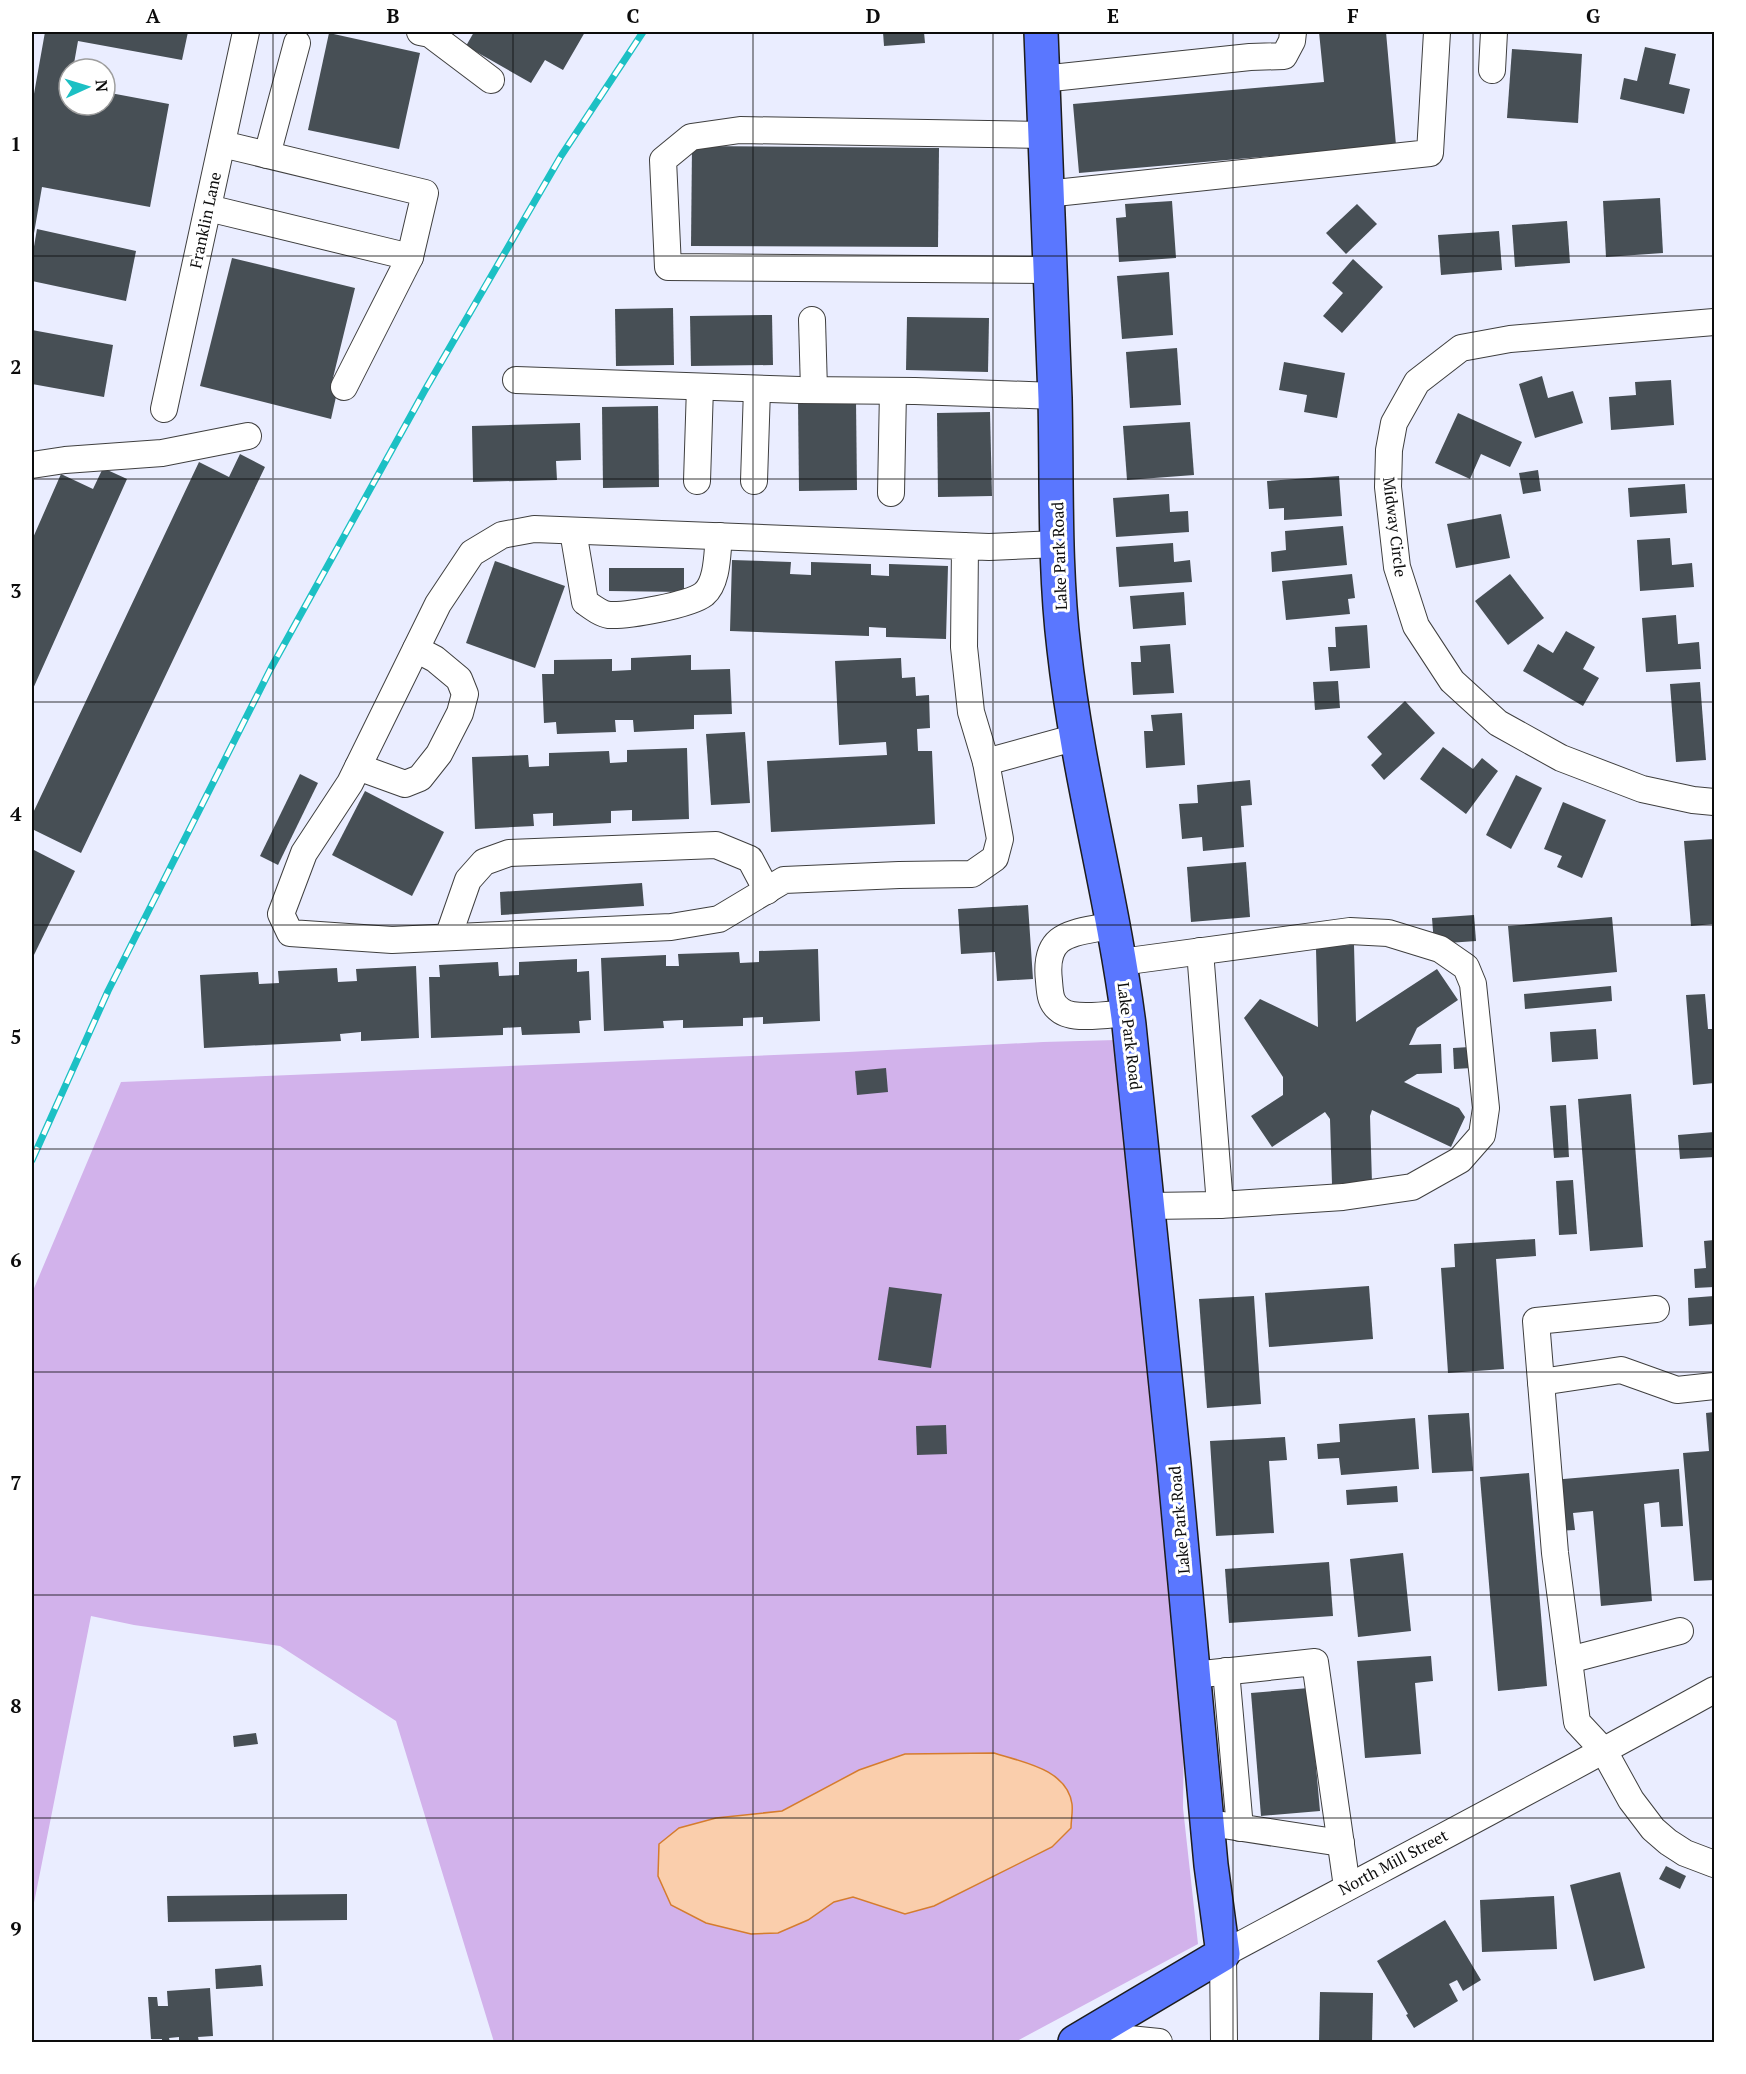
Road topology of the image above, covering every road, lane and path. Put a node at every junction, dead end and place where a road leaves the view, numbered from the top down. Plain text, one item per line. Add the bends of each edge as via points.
1 (246, 32) edge
2 (420, 32) edge
3 (1041, 32) edge
4 (1293, 32) edge
5 (1437, 32) edge
6 (1494, 32) edge
7 (297, 43) dead end
8 (1492, 70) dead end
9 (1042, 79) junction
10 (491, 80) dead end
11 (1044, 135) junction
12 (222, 144) junction
13 (267, 155) junction
14 (1046, 194) junction
15 (208, 208) junction
16 (410, 257) junction
17 (1050, 270) junction
18 (812, 320) dead end
19 (1714, 322) edge
20 (516, 380) dead end
21 (344, 387) dead end
22 (700, 387) junction
23 (757, 389) junction
24 (814, 390) junction
25 (893, 391) junction
26 (1054, 396) junction
27 (164, 409) dead end
28 (248, 436) dead end
29 (32, 465) edge
30 (697, 481) dead end
31 (754, 481) dead end
32 (891, 493) dead end
33 (573, 531) junction
34 (719, 536) junction
35 (1058, 544) junction
36 (965, 546) junction
37 (416, 649) junction
38 (1077, 737) junction
39 (986, 762) junction
40 (358, 767) junction
41 (1714, 802) edge
42 (767, 891) junction
43 (1113, 925) junction
44 (448, 937) junction
45 (1200, 951) junction
46 (1121, 962) junction
47 (1128, 1013) junction
48 (1220, 1205) junction
49 (1148, 1206) junction
50 (1656, 1310) dead end
51 (1541, 1382) junction
52 (1714, 1386) edge
53 (1680, 1631) dead end
54 (1569, 1660) junction
55 (1226, 1671) junction
56 (1193, 1675) junction
57 (1714, 1690) edge
58 (1604, 1751) junction
59 (1207, 1823) junction
60 (1240, 1828) junction
61 (1341, 1843) junction
62 (1714, 1864) edge
63 (1347, 1887) junction
64 (1223, 1954) junction
65 (1082, 2039) edge
66 (1159, 2043) edge
67 (1224, 2043) edge

1 - 12 street, Franklin Lane
2 - 10 street via 430,34
3 - 9 main road, Lake Park Road
4 - 9 street via 1284,56
5 - 14 street via 1430,153
6 - 8 street
7 - 13 street
9 - 11 main road, Lake Park Road
11 - 14 main road, Lake Park Road
11 - 17 street via 740,130 691,137 663,160 668,267
12 - 13 street
12 - 15 street, Franklin Lane
13 - 16 street via 425,193
14 - 17 main road, Lake Park Road
15 - 16 street
15 - 27 street, Franklin Lane
16 - 21 street
17 - 26 main road, Lake Park Road
18 - 24 street
19 - 41 street, Midway Circle via 1510,339 1461,348 1417,382 1394,423 1388,486 1397,567 1416,627 1452,681 1498,723 1561,758 1642,789
20 - 22 street
22 - 23 street
22 - 30 street
23 - 24 street
23 - 31 street
24 - 25 street
25 - 26 street
25 - 32 street
26 - 35 main road, Lake Park Road
28 - 29 street via 162,453
33 - 34 street
33 - 34 street via 585,602 607,615 633,614 704,594 715,575
33 - 37 street via 534,529 502,535 472,553 438,604
34 - 36 street
35 - 36 street
35 - 38 main road, Lake Park Road via 1064,648
36 - 39 street via 964,647 971,712
37 - 40 street
37 - 40 street via 459,679 465,694 460,713 439,754 420,778 405,784
38 - 39 street
38 - 43 main road, Lake Park Road
39 - 42 street via 1000,839 995,858 972,874 784,880
40 - 44 street via 304,853 281,914 290,933 392,940
42 - 44 street via 719,919 670,927
42 - 44 street via 750,859 716,845 509,853 484,862 468,880
43 - 46 main road, Lake Park Road
43 - 47 street via 1068,935 1056,942 1048,971 1051,1000 1060,1011 1075,1016
45 - 46 street
45 - 48 street
45 - 48 street via 1350,931 1388,933 1440,949 1466,967 1473,984 1486,1108 1482,1135 1460,1160 1412,1187 1343,1197
46 - 47 main road, Lake Park Road
47 - 49 main road, Lake Park Road
48 - 49 street
49 - 56 main road, Lake Park Road
50 - 51 street via 1536,1321
51 - 52 street via 1620,1370 1677,1390
51 - 54 street via 1555,1553
53 - 54 street
54 - 58 street via 1577,1722
55 - 56 street
55 - 60 street
55 - 61 street via 1315,1662
56 - 59 main road, Lake Park Road
57 - 58 street, North Mill Street
58 - 62 street via 1631,1800 1653,1829 1685,1853
58 - 63 street, North Mill Street
59 - 60 street
59 - 64 main road, Lake Park Road
60 - 61 street
61 - 63 street
63 - 64 street, North Mill Street
64 - 65 main road, North Mill Street
64 - 67 street, Lake Park Road
65 - 66 street

